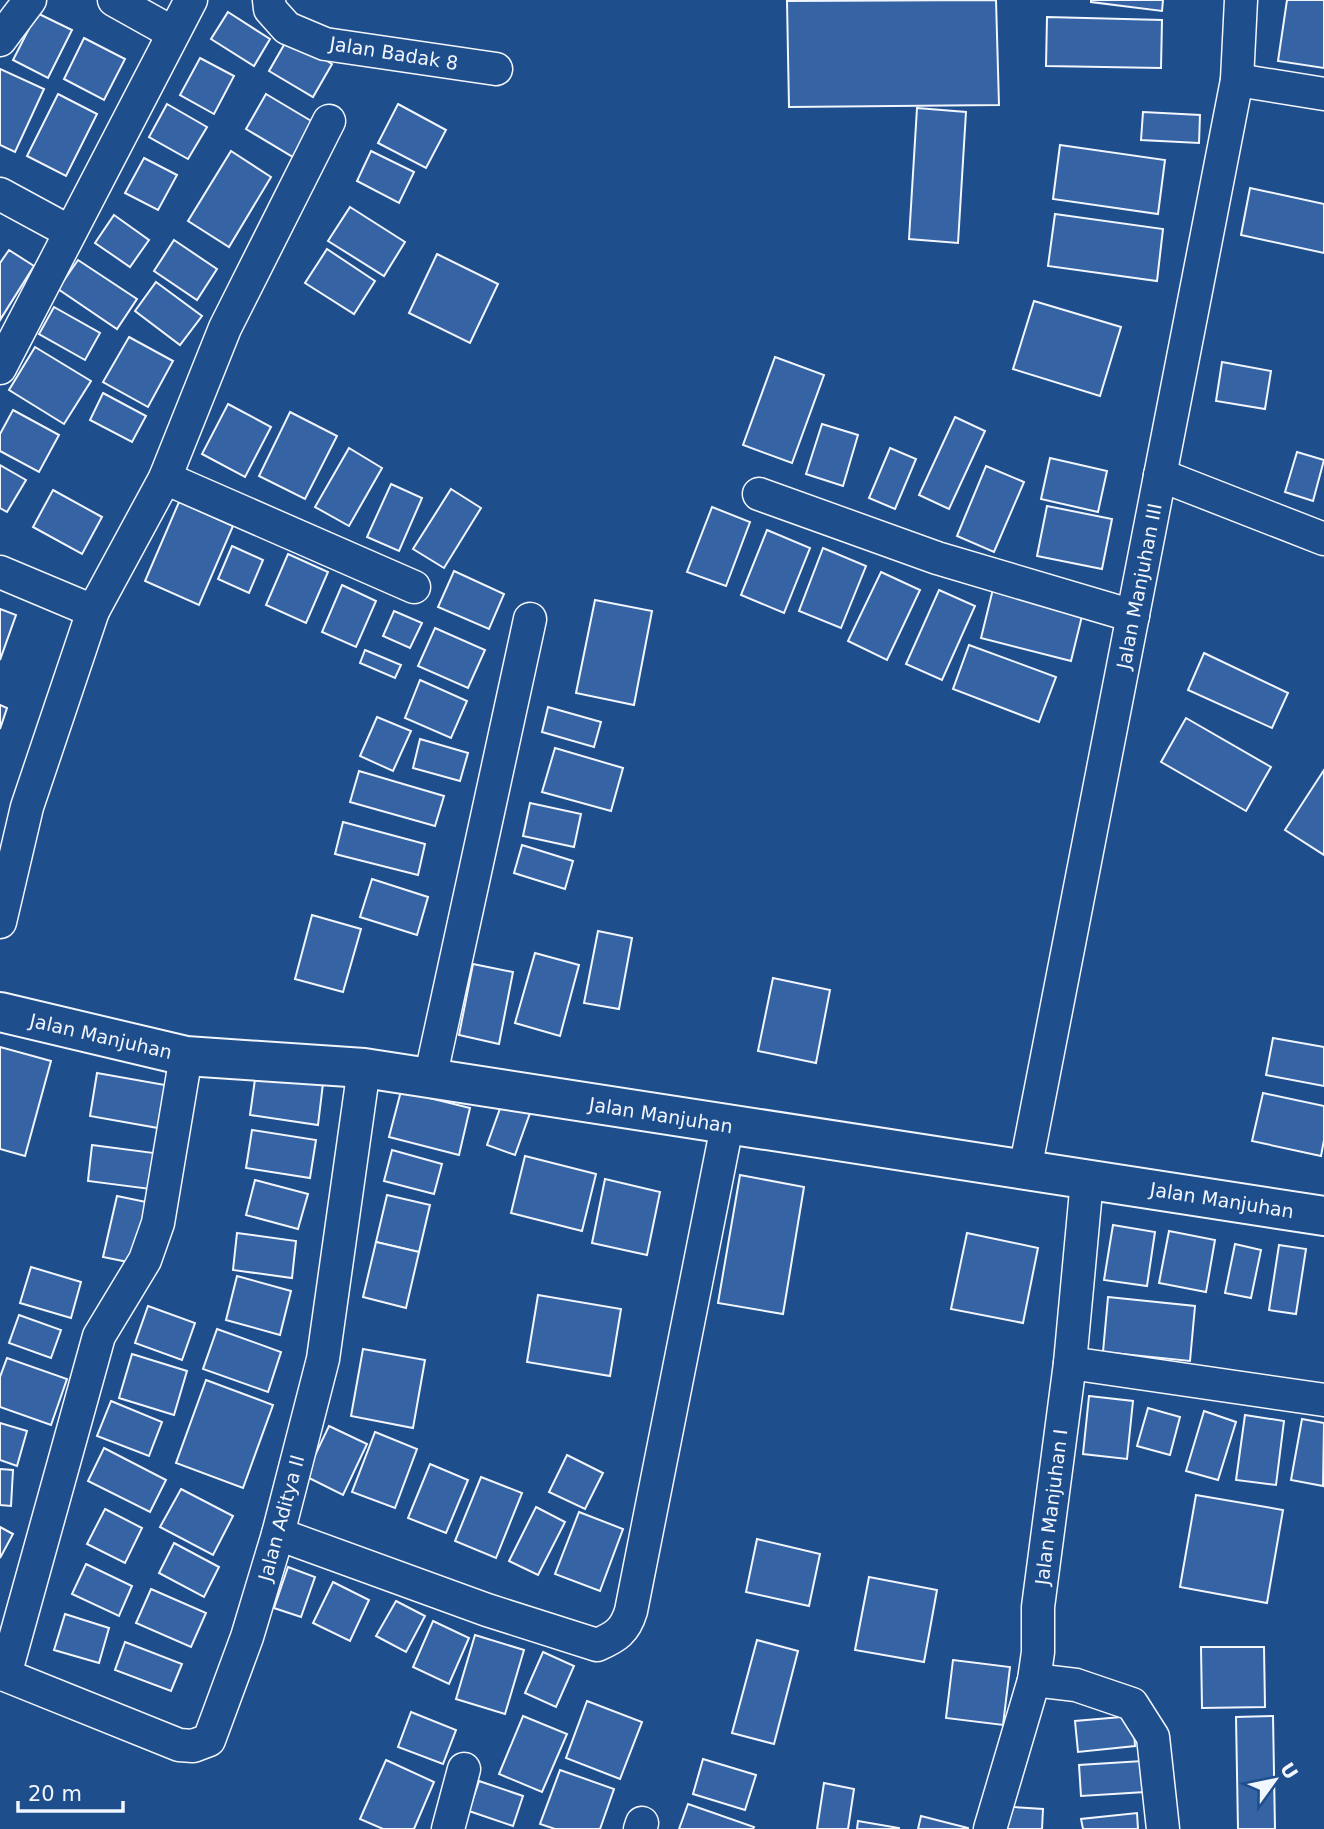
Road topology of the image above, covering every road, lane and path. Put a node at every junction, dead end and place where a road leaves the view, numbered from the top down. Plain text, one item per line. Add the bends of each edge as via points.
1 (30, 0) edge
2 (114, 0) edge
3 (191, 0) edge
4 (269, 0) edge
5 (1241, 0) edge
6 (173, 33) junction
7 (1, 35) edge
8 (496, 69) dead end
9 (1237, 80) junction
10 (1324, 94) edge
11 (329, 121) dead end
12 (0, 194) edge
13 (70, 232) junction
14 (2, 360) edge
15 (1160, 475) junction
16 (165, 478) junction
17 (759, 494) dead end
18 (1324, 539) edge
19 (0, 572) edge
20 (414, 587) dead end
21 (93, 611) junction
22 (1133, 616) junction
23 (530, 619) dead end
24 (0, 922) edge
25 (0, 1012) edge
26 (186, 1056) junction
27 (364, 1068) junction
28 (430, 1079) junction
29 (727, 1126) junction
30 (1025, 1170) junction
31 (1087, 1180) junction
32 (1324, 1216) edge
33 (1070, 1363) junction
34 (1324, 1400) edge
35 (278, 1534) junction
36 (3, 1674) edge
37 (1034, 1679) junction
38 (464, 1769) dead end
39 (448, 1829) edge
40 (990, 1829) edge
41 (1163, 1829) edge

1 - 7 street
2 - 6 street
3 - 6 street
4 - 8 street, Jalan Badak 8 via 270,9 287,28 325,44
5 - 9 street, Jalan Manjuhan III
6 - 13 street
9 - 10 street
9 - 15 street, Jalan Manjuhan III
11 - 16 street via 225,328
12 - 13 street
13 - 14 street
15 - 18 street
15 - 22 street, Jalan Manjuhan III
16 - 20 street
16 - 21 street
17 - 22 street via 937,558
19 - 21 street
21 - 24 street via 27,807
22 - 30 street, Jalan Manjuhan III
23 - 28 street
25 - 26 street, Jalan Manjuhan
26 - 27 street, Jalan Manjuhan
26 - 36 street via 158,1223 145,1260 99,1336
27 - 28 street, Jalan Manjuhan
27 - 35 street, Jalan Aditya II via 323,1359
28 - 29 street, Jalan Manjuhan
29 - 30 street, Jalan Manjuhan
29 - 35 street via 631,1611 626,1627 615,1637 597,1646
30 - 31 street, Jalan Manjuhan
31 - 32 street, Jalan Manjuhan
31 - 33 street, Jalan Manjuhan I
33 - 34 street
33 - 37 street, Jalan Manjuhan I via 1038,1607
35 - 36 street, Jalan Aditya II via 209,1740 179,1745
37 - 40 street, Jalan Manjuhan I
37 - 41 street via 1076,1685 1132,1704 1153,1737
38 - 39 street

